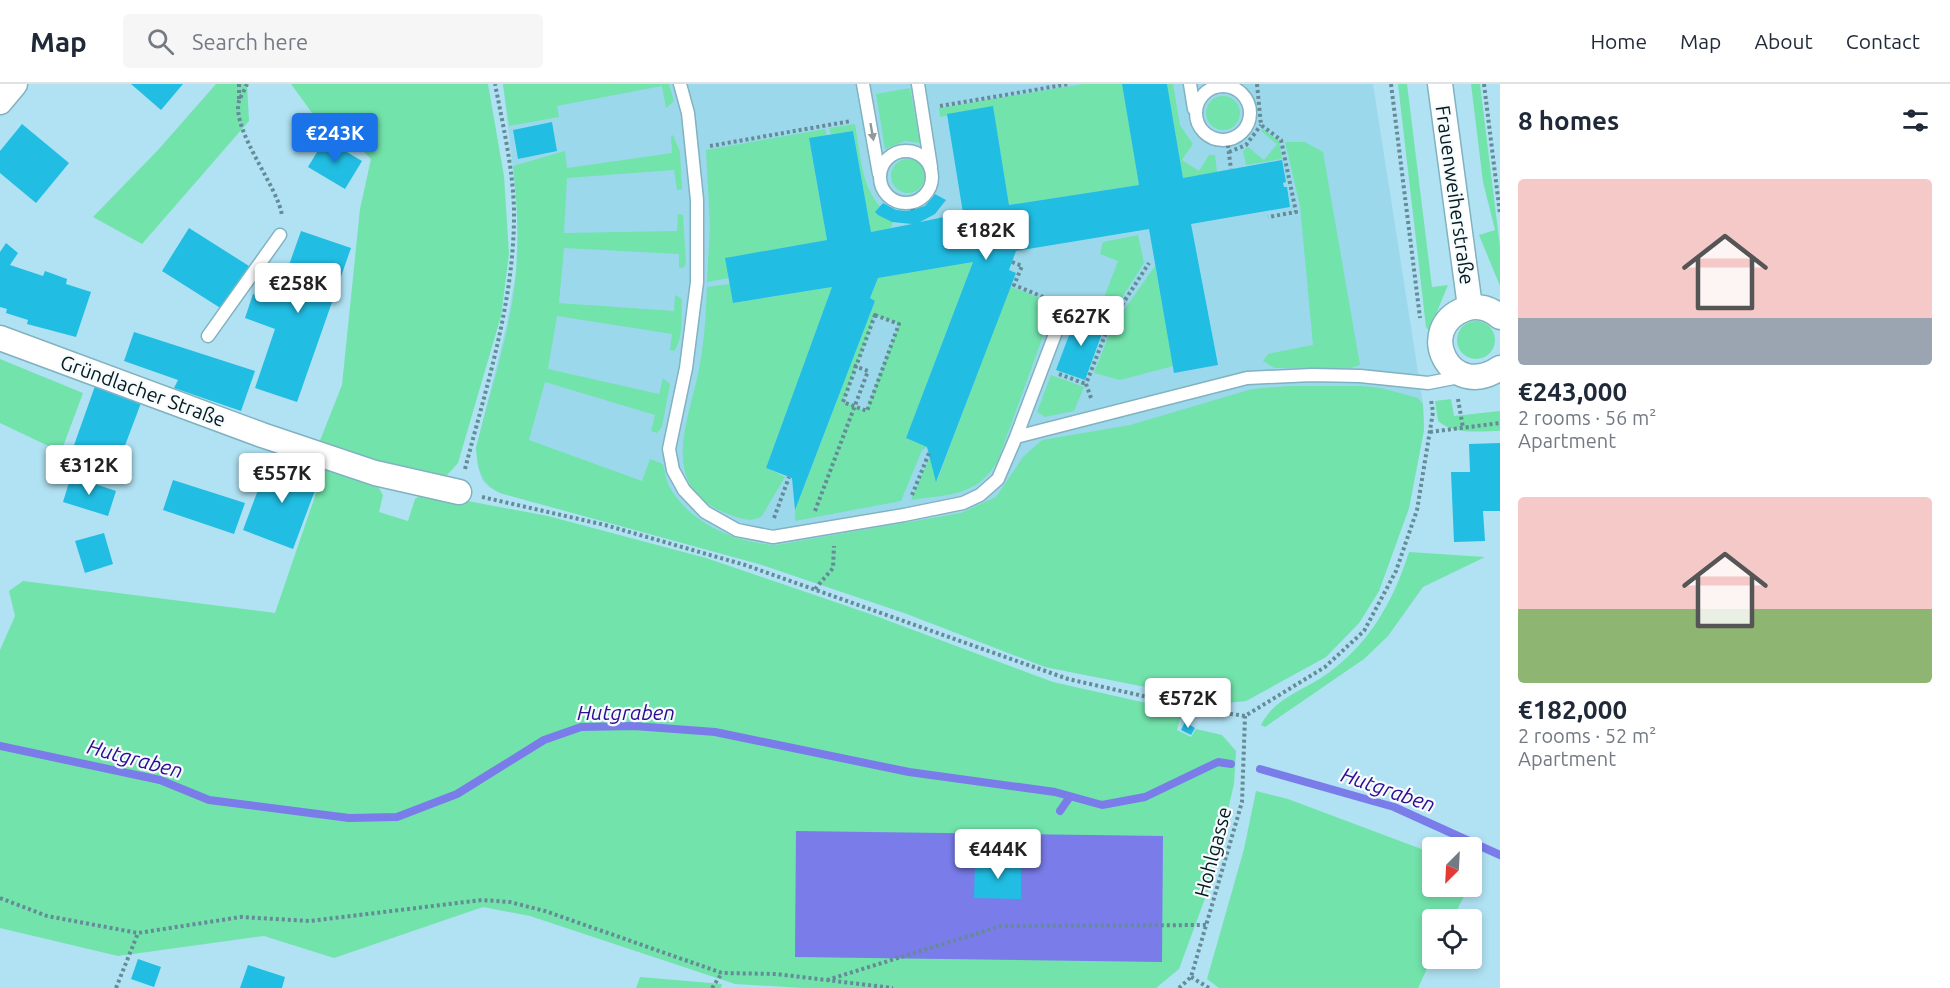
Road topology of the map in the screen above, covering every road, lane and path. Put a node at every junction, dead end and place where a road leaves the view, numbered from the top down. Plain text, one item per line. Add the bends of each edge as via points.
1 (15, 84) edge
2 (239, 84) edge
3 (248, 84) edge
4 (495, 84) edge
5 (680, 84) edge
6 (863, 84) edge
7 (918, 84) edge
8 (1069, 84) edge
9 (1190, 84) edge
10 (1246, 84) edge
11 (1257, 84) edge
12 (1391, 84) edge
13 (1440, 84) edge
14 (1484, 84) edge
15 (0, 102) edge
16 (239, 102) junction
17 (1250, 103) junction
18 (922, 109) junction
19 (1195, 116) junction
20 (869, 118) junction
21 (1261, 125) junction
22 (1227, 139) junction
23 (691, 150) junction
24 (1229, 152) junction
25 (932, 169) junction
26 (1231, 169) dead end
27 (880, 180) junction
28 (1500, 214) edge
29 (1268, 217) dead end
30 (280, 235) joint
31 (1012, 262) dead end
32 (1149, 263) dead end
33 (1470, 307) junction
34 (1065, 308) joint
35 (1500, 317) edge
36 (1421, 324) dead end
37 (208, 336) dead end
38 (0, 338) edge
39 (854, 366) junction
40 (1042, 368) junction
41 (1500, 368) edge
42 (1456, 376) junction
43 (1428, 383) junction
44 (854, 406) junction
45 (1500, 423) edge
46 (1463, 428) junction
47 (1430, 432) junction
48 (1016, 437) junction
49 (929, 453) dead end
50 (789, 477) dead end
51 (459, 492) junction
52 (904, 515) junction
53 (835, 527) junction
54 (808, 531) junction
55 (768, 536) junction
56 (815, 589) junction
57 (1245, 716) junction
58 (0, 898) edge
59 (1208, 924) junction
60 (138, 933) junction
61 (722, 973) junction
62 (1191, 977) junction
63 (823, 981) junction
64 (116, 988) edge
65 (712, 988) edge
66 (893, 988) edge
67 (1179, 988) edge
68 (1209, 988) edge

1 - 15 street
2 - 16 path
3 - 16 path
4 - 51 path via 514,209 511,273 503,326
5 - 23 lane via 688,113
6 - 20 lane
7 - 18 lane
8 - 18 path
9 - 19 lane
10 - 17 lane
11 - 21 path
12 - 36 path
13 - 33 street, Frauenweiherstraße
14 - 28 path
16 - 30 path via 249,144 282,210
17 - 19 lane via 1235,89 1214,87 1200,97
17 - 22 lane via 1248,125
18 - 25 lane
19 - 22 lane via 1207,134
20 - 23 path
20 -> 27 lane
21 - 24 path via 1246,145
21 - 29 path via 1281,140 1296,212
22 - 24 path
23 - 55 lane via 697,200 697,282 686,368 669,449 673,470 684,490 705,512 737,530
24 - 26 path
25 - 27 lane via 920,154 898,152 885,162
25 - 27 lane via 927,194 912,207 886,195
30 - 37 lane
31 - 34 path via 1022,266 1014,285
32 - 40 path via 1109,325 1086,384
33 - 35 street, Frauenweiherstraße via 1483,307
33 - 42 street, Frauenweiherstraße via 1448,320 1440,341
34 - 40 lane
38 - 51 street, Gründlacher Straße via 262,435 375,472
39 - 44 path via 843,402
39 - 44 path via 867,371
39 - 44 path via 875,315 899,324 867,411
40 - 48 lane
41 - 42 street via 1480,378
42 - 43 lane
42 - 46 path
43 - 47 path via 1433,412
43 - 48 lane via 1360,376 1247,378
44 - 54 path
45 - 46 path
46 - 47 path
47 - 57 path via 1417,510 1396,572 1364,631 1325,667
48 - 52 lane via 998,479 990,488 963,503
49 - 52 path
50 - 55 path
51 - 56 path via 605,525
52 - 53 lane
53 - 54 lane
53 - 56 path via 833,568
54 - 55 lane
56 - 57 path via 1058,676
57 - 59 path, Hohlgasse via 1242,802
58 - 60 path via 47,916
59 - 62 path, Hohlgasse
59 - 63 path via 1001,927
60 - 61 path via 242,917 310,921 482,900 545,911
60 - 64 path
61 - 63 path via 776,974
61 - 65 path
62 - 67 path, Hohlgasse
62 - 68 path
63 - 66 path

